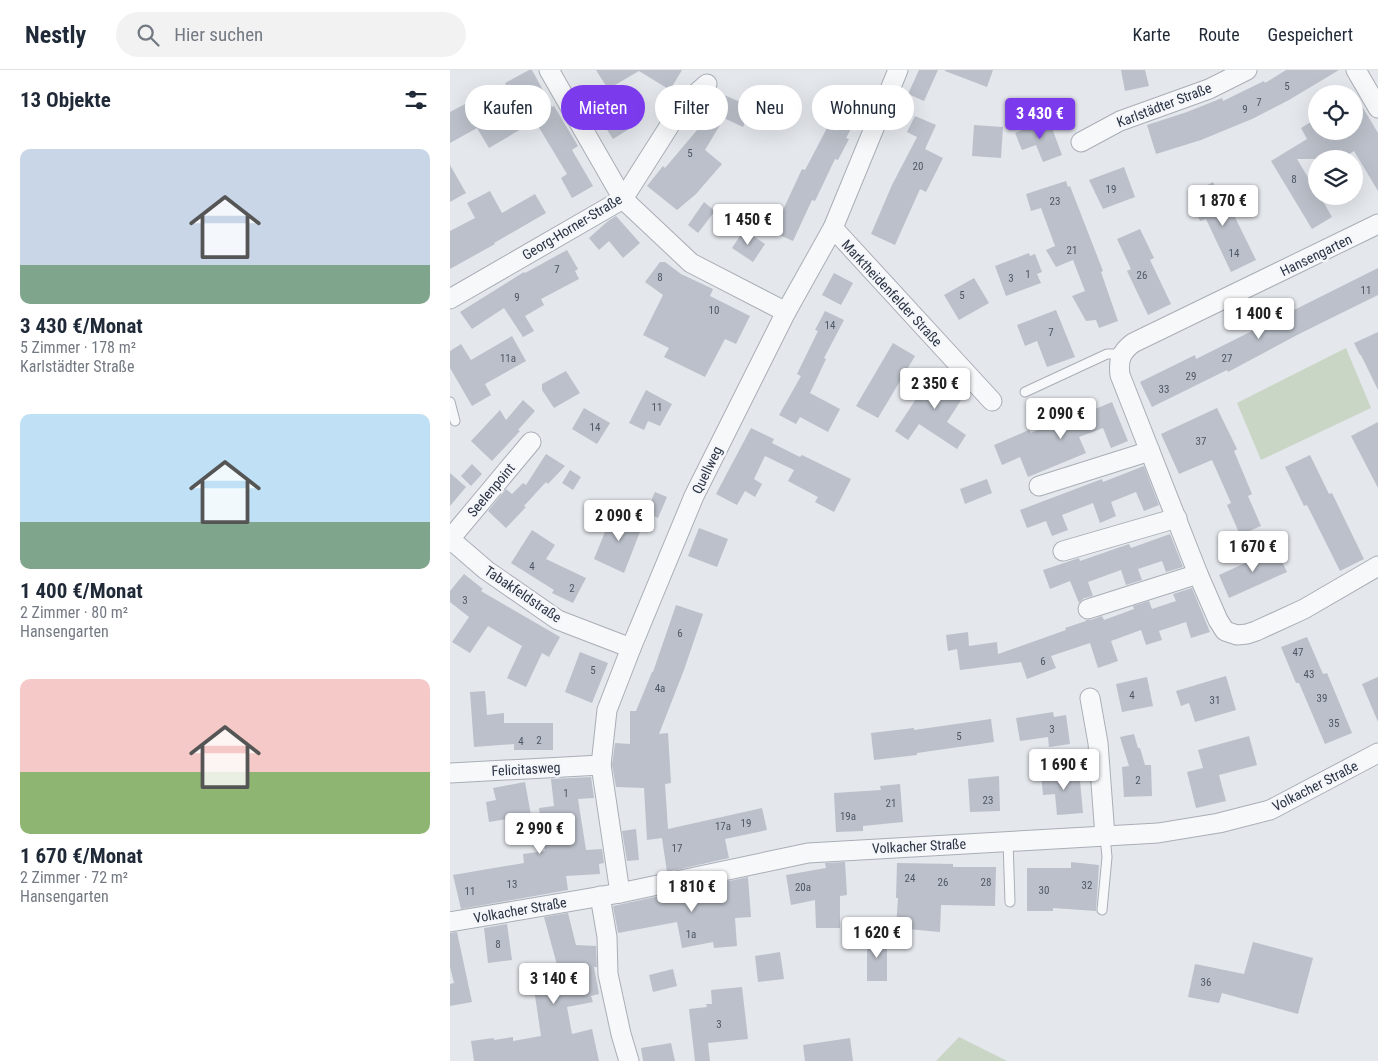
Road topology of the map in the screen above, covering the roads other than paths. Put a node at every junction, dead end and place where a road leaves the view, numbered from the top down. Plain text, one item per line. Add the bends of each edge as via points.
1 (549, 70) edge
2 (898, 70) edge
3 (1247, 70) edge
4 (1356, 70) edge
5 (707, 84) dead end
6 (1378, 108) edge
7 (1081, 142) dead end
8 (623, 199) junction
9 (1378, 224) edge
10 (833, 228) junction
11 (450, 299) edge
12 (786, 312) junction
13 (1122, 354) junction
14 (1025, 392) dead end
15 (992, 401) dead end
16 (450, 402) edge
17 (455, 421) dead end
18 (531, 442) dead end
19 (1150, 451) junction
20 (1039, 486) dead end
21 (1177, 518) junction
22 (450, 539) edge
23 (1063, 551) dead end
24 (1378, 566) edge
25 (1198, 574) junction
26 (1088, 609) dead end
27 (631, 648) junction
28 (1090, 698) dead end
29 (1378, 754) edge
30 (601, 765) junction
31 (450, 773) edge
32 (1105, 836) junction
33 (1008, 842) junction
34 (620, 893) junction
35 (600, 896) junction
36 (1010, 902) dead end
37 (1102, 910) dead end
38 (450, 922) edge
39 (629, 1061) edge

1 - 8 street
2 - 10 street, Quellweg
3 - 7 street, Karlstädter Straße via 1209,89 1120,121
4 - 6 street
5 - 8 street, Georg-Horner-Straße via 682,106
8 - 11 street, Georg-Horner-Straße
8 - 12 street via 691,263
9 - 13 street, Hansengarten via 1133,343
10 - 12 street, Quellweg
10 - 15 street, Marktheidenfelder Straße
12 - 27 street, Quellweg via 694,496
13 - 14 lane, Hansengarten via 1107,354
13 - 19 street via 1118,364 1120,375
16 - 17 lane
18 - 22 street, Seelenpoint
19 - 20 street
19 - 21 street
21 - 23 street
21 - 25 street
22 - 27 street, Tabakfeldstraße via 486,570 558,620
24 - 25 street via 1304,609 1237,635 1225,631
25 - 26 street
27 - 30 street, Quellweg via 607,710
28 - 32 street via 1098,743
29 - 32 street, Volkacher Straße via 1270,810 1158,833
30 - 31 street, Felicitasweg
30 - 34 street, Quellweg
32 - 33 street, Volkacher Straße
32 - 37 lane via 1107,857
33 - 34 street, Volkacher Straße via 808,852
33 - 36 lane
34 - 35 street, Volkacher Straße
35 - 38 street, Volkacher Straße
35 - 39 street via 607,937 608,974

